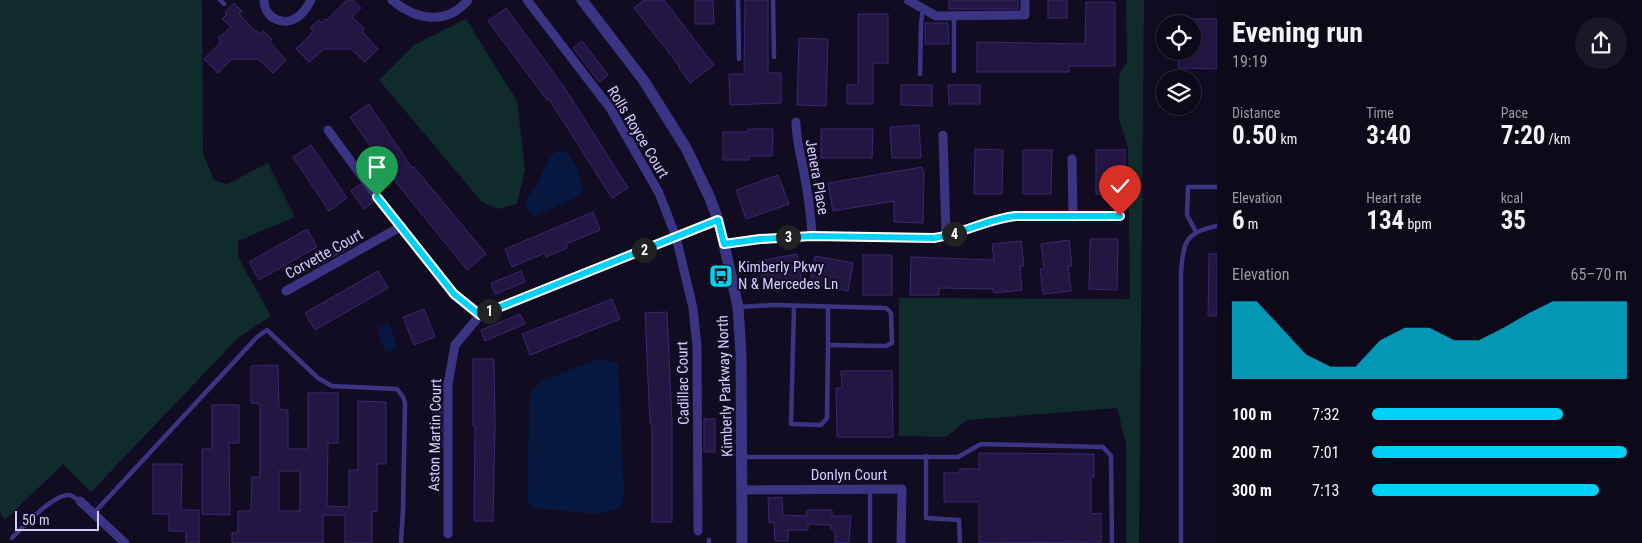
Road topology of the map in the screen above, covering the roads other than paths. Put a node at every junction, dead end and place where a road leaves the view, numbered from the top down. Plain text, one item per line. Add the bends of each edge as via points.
1 (264, 0) edge
2 (311, 0) edge
3 (392, 0) edge
4 (468, 0) edge
5 (527, 0) edge
6 (738, 0) edge
7 (773, 0) edge
8 (908, 0) edge
9 (1025, 0) edge
10 (584, 1) edge
11 (923, 8) junction
12 (954, 16) junction
13 (774, 57) dead end
14 (739, 59) dead end
15 (954, 71) dead end
16 (920, 74) dead end
17 (796, 122) dead end
18 (328, 130) dead end
19 (943, 135) dead end
20 (1072, 159) dead end
21 (1217, 187) edge
22 (1120, 216) dead end
23 (1073, 217) junction
24 (718, 220) junction
25 (402, 226) junction
26 (1217, 226) edge
27 (1196, 232) junction
28 (812, 236) junction
29 (946, 236) junction
30 (676, 237) junction
31 (724, 244) junction
32 (286, 291) dead end
33 (794, 306) junction
34 (738, 307) junction
35 (828, 307) junction
36 (480, 315) junction
37 (828, 345) junction
38 (926, 456) junction
39 (742, 457) junction
40 (870, 489) junction
41 (742, 490) junction
42 (80, 501) joint
43 (94, 514) junction
44 (698, 531) dead end
45 (448, 534) dead end
46 (12, 538) dead end
47 (125, 543) edge
48 (401, 543) edge
49 (742, 543) edge
50 (870, 543) edge
51 (901, 543) edge
52 (960, 543) edge
53 (1112, 543) edge
54 (1181, 543) edge

1 - 2 street via 270,16 286,21 298,17
3 - 4 street via 406,11 426,17 449,14
5 - 30 street, Rolls Royce Court via 610,108 659,193
6 - 14 lane
7 - 13 lane
8 - 11 street
9 - 12 street via 1025,15
10 - 24 street, Kimberly Parkway North via 644,81 686,148
11 - 12 street via 936,16
11 - 16 lane
12 - 15 lane
17 - 28 street, Jenera Place
18 - 25 street
19 - 29 street
20 - 23 street
21 - 27 lane via 1188,187 1187,215
22 - 23 street
23 - 29 street via 1000,218
24 - 30 street
24 - 31 street, Kimberly Parkway North
25 - 32 street, Corvette Court
25 - 36 street via 454,294
26 - 27 lane
27 - 54 lane via 1185,243 1181,271
28 - 29 street via 920,239
28 - 31 street
30 - 36 street
30 - 44 street, Cadillac Court via 693,308 697,347
31 - 34 street, Kimberly Parkway North
33 - 34 lane
33 - 35 lane
33 - 37 lane via 791,424 821,425 827,418
34 - 39 street, Kimberly Parkway North
35 - 37 lane
35 - 37 lane via 886,308 892,313 892,343 886,346
36 - 45 street, Aston Martin Court via 455,345 448,384
38 - 39 lane
38 - 52 lane via 926,518 959,520
38 - 53 lane via 958,457 981,444 1103,447 1111,456
39 - 41 street, Kimberly Parkway North
40 - 41 street, Donlyn Court
40 - 50 lane
40 - 51 street, Donlyn Court via 902,489
41 - 49 street, Kimberly Parkway North
42 - 43 street
42 - 46 lane via 70,495 60,496
43 - 47 street
43 - 48 lane via 267,330 318,378 332,386 397,389 400,392 405,403

